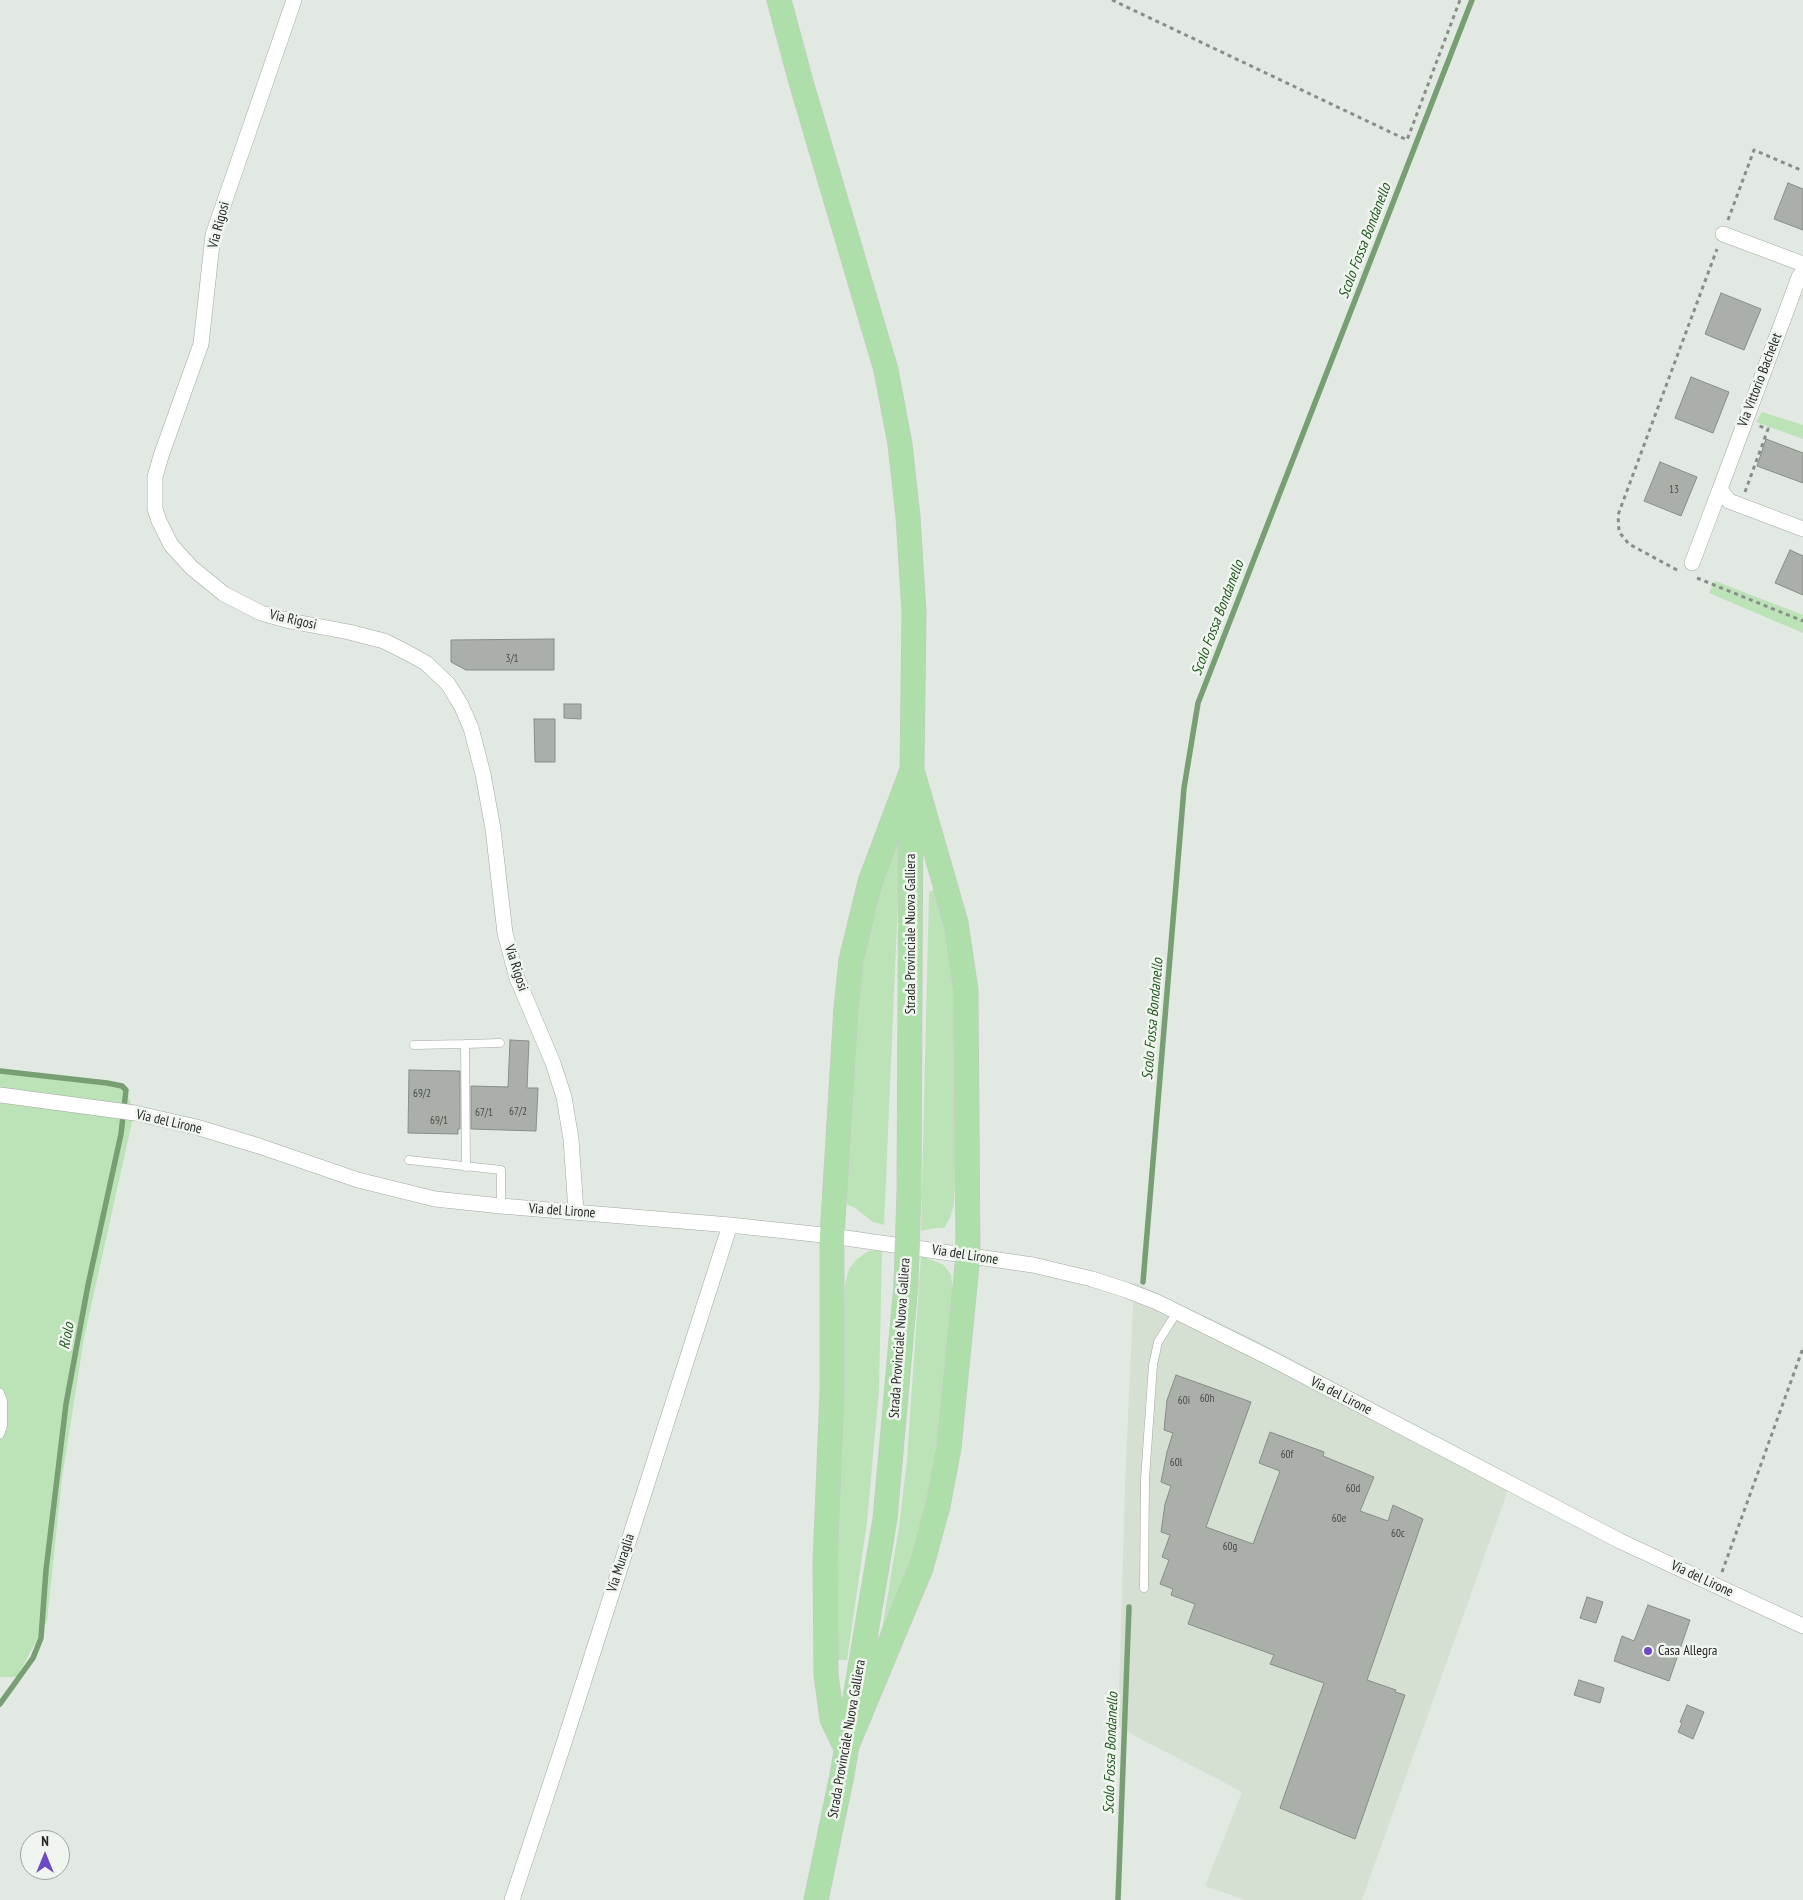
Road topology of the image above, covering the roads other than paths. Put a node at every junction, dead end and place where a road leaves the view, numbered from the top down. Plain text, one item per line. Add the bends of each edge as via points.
1 (294, 0) edge
2 (779, 0) edge
3 (1723, 234) road end
4 (1803, 264) edge
5 (1803, 272) edge
6 (1720, 490) junction
7 (1803, 529) edge
8 (1688, 570) road end
9 (912, 770) junction
10 (500, 1043) dead end
11 (465, 1044) junction
12 (414, 1045) dead end
13 (0, 1095) edge
14 (409, 1160) dead end
15 (466, 1167) junction
16 (501, 1206) junction
17 (576, 1211) junction
18 (730, 1225) junction
19 (832, 1236) junction
20 (968, 1255) junction
21 (1177, 1312) junction
22 (0, 1393) edge
23 (0, 1434) edge
24 (1144, 1588) dead end
25 (1803, 1626) edge
26 (846, 1748) junction
27 (512, 1900) edge
28 (816, 1900) edge

1 - 17 street, Via Rigosi via 213,235 201,344 155,477 154,509 171,545 192,568 224,594 290,621 384,641 426,663 448,684 461,705 471,728 483,774 506,933 517,978 553,1063 564,1098 571,1139
2 - 9 main road, Strada Provinciale Nuova Galliera via 800,82 886,370 900,444 914,612
3 - 4 street
5 - 6 street, Via Vittorio Bachelet
6 - 7 street via 1729,501
6 - 8 street, Via Vittorio Bachelet
9 - 19 main road via 870,882 851,960
9 - 20 main road via 956,924 966,990
9 - 26 main road, Strada Provinciale Nuova Galliera, bridge via 906,1284 885,1519
10 - 11 lane
11 - 12 lane
11 - 15 lane
13 - 16 street, Via del Lirone via 133,1113 196,1127 394,1190
14 - 15 lane
15 - 16 lane via 500,1170
16 - 17 street, Via del Lirone
17 - 18 street, Via del Lirone
18 - 19 street, Via del Lirone
18 - 27 street, Via Muraglia
19 - 20 street, Via del Lirone
19 - 26 main road via 832,1392 825,1562 826,1675 832,1719
20 - 21 street, Via del Lirone via 1092,1279
20 - 26 main road via 949,1448 938,1506 921,1568
21 - 24 lane via 1158,1342 1153,1365 1145,1479
21 - 25 street, Via del Lirone via 1620,1541
22 - 23 lane via 3,1401
26 - 28 main road, Strada Provinciale Nuova Galliera

